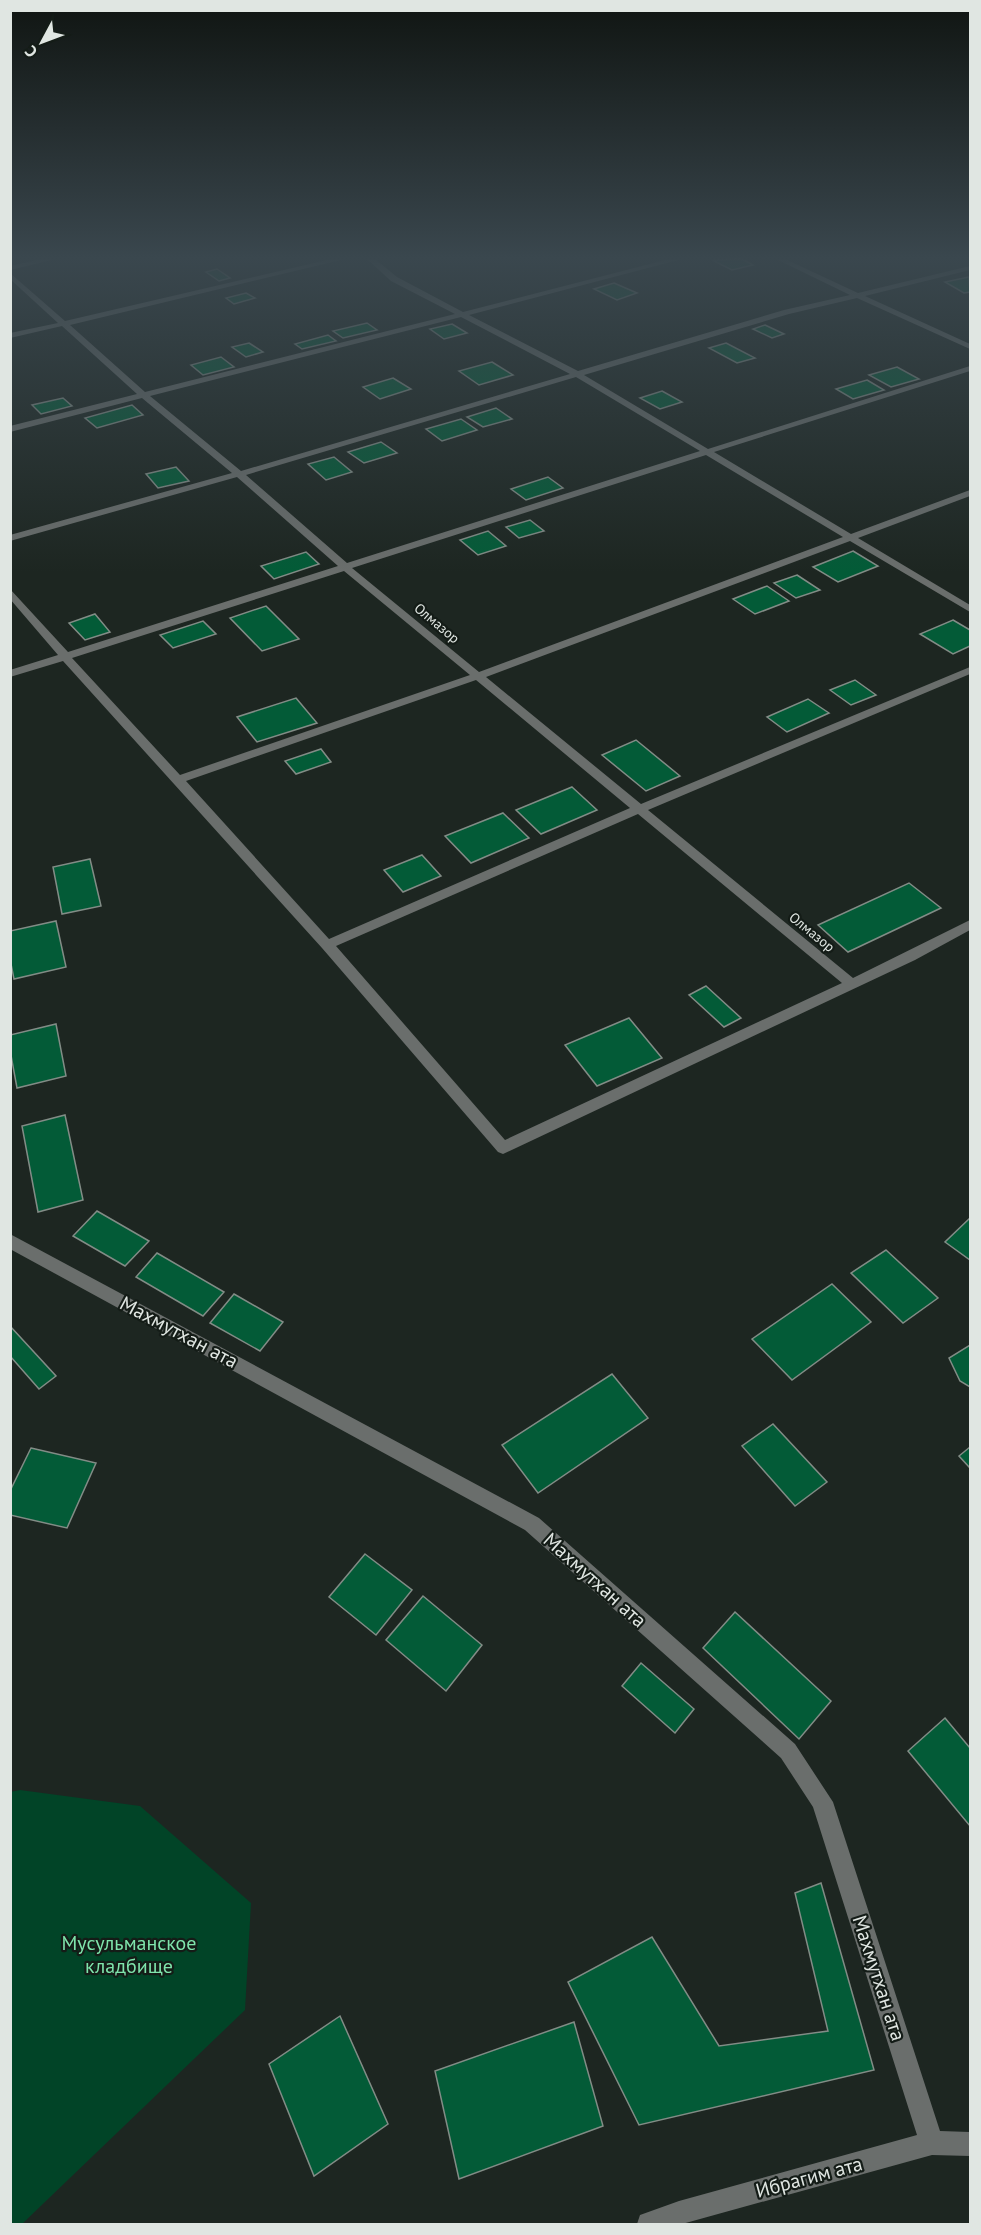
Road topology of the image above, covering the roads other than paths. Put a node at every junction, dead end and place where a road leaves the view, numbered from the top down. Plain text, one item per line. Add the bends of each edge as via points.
1 (108, 363) edge
2 (268, 363) edge
3 (556, 363) edge
4 (613, 363) edge
5 (970, 368) edge
6 (577, 374) junction
7 (143, 395) junction
8 (10, 429) edge
9 (705, 452) junction
10 (239, 474) junction
11 (970, 493) edge
12 (10, 538) edge
13 (852, 538) junction
14 (345, 567) junction
15 (10, 592) edge
16 (970, 609) edge
17 (66, 657) junction
18 (970, 670) edge
19 (10, 674) edge
20 (478, 676) junction
21 (178, 780) junction
22 (639, 809) junction
23 (970, 926) edge
24 (327, 945) junction
25 (852, 984) junction
26 (10, 1241) edge
27 (932, 2143) junction
28 (970, 2144) edge
29 (649, 2224) edge

1 - 7 street, Олмазор
2 - 7 street
3 - 6 street
4 - 6 street
5 - 9 street
6 - 9 street
6 - 10 street
7 - 8 street
7 - 10 street, Олмазор
9 - 13 street
9 - 14 street
10 - 12 street
10 - 14 street, Олмазор
11 - 13 street
13 - 16 street
13 - 20 street
14 - 17 street
14 - 20 street, Олмазор
15 - 17 street
17 - 19 street
17 - 21 street
18 - 22 street
20 - 21 street
20 - 22 street, Олмазор
21 - 24 street
22 - 24 street
22 - 25 street, Олмазор
23 - 25 street
24 - 25 street via 503,1148
26 - 27 street, Махмутхан ата via 532,1524 788,1751 822,1802
27 - 28 street, Ибрагим ата
27 - 29 street, Ибрагим ата

